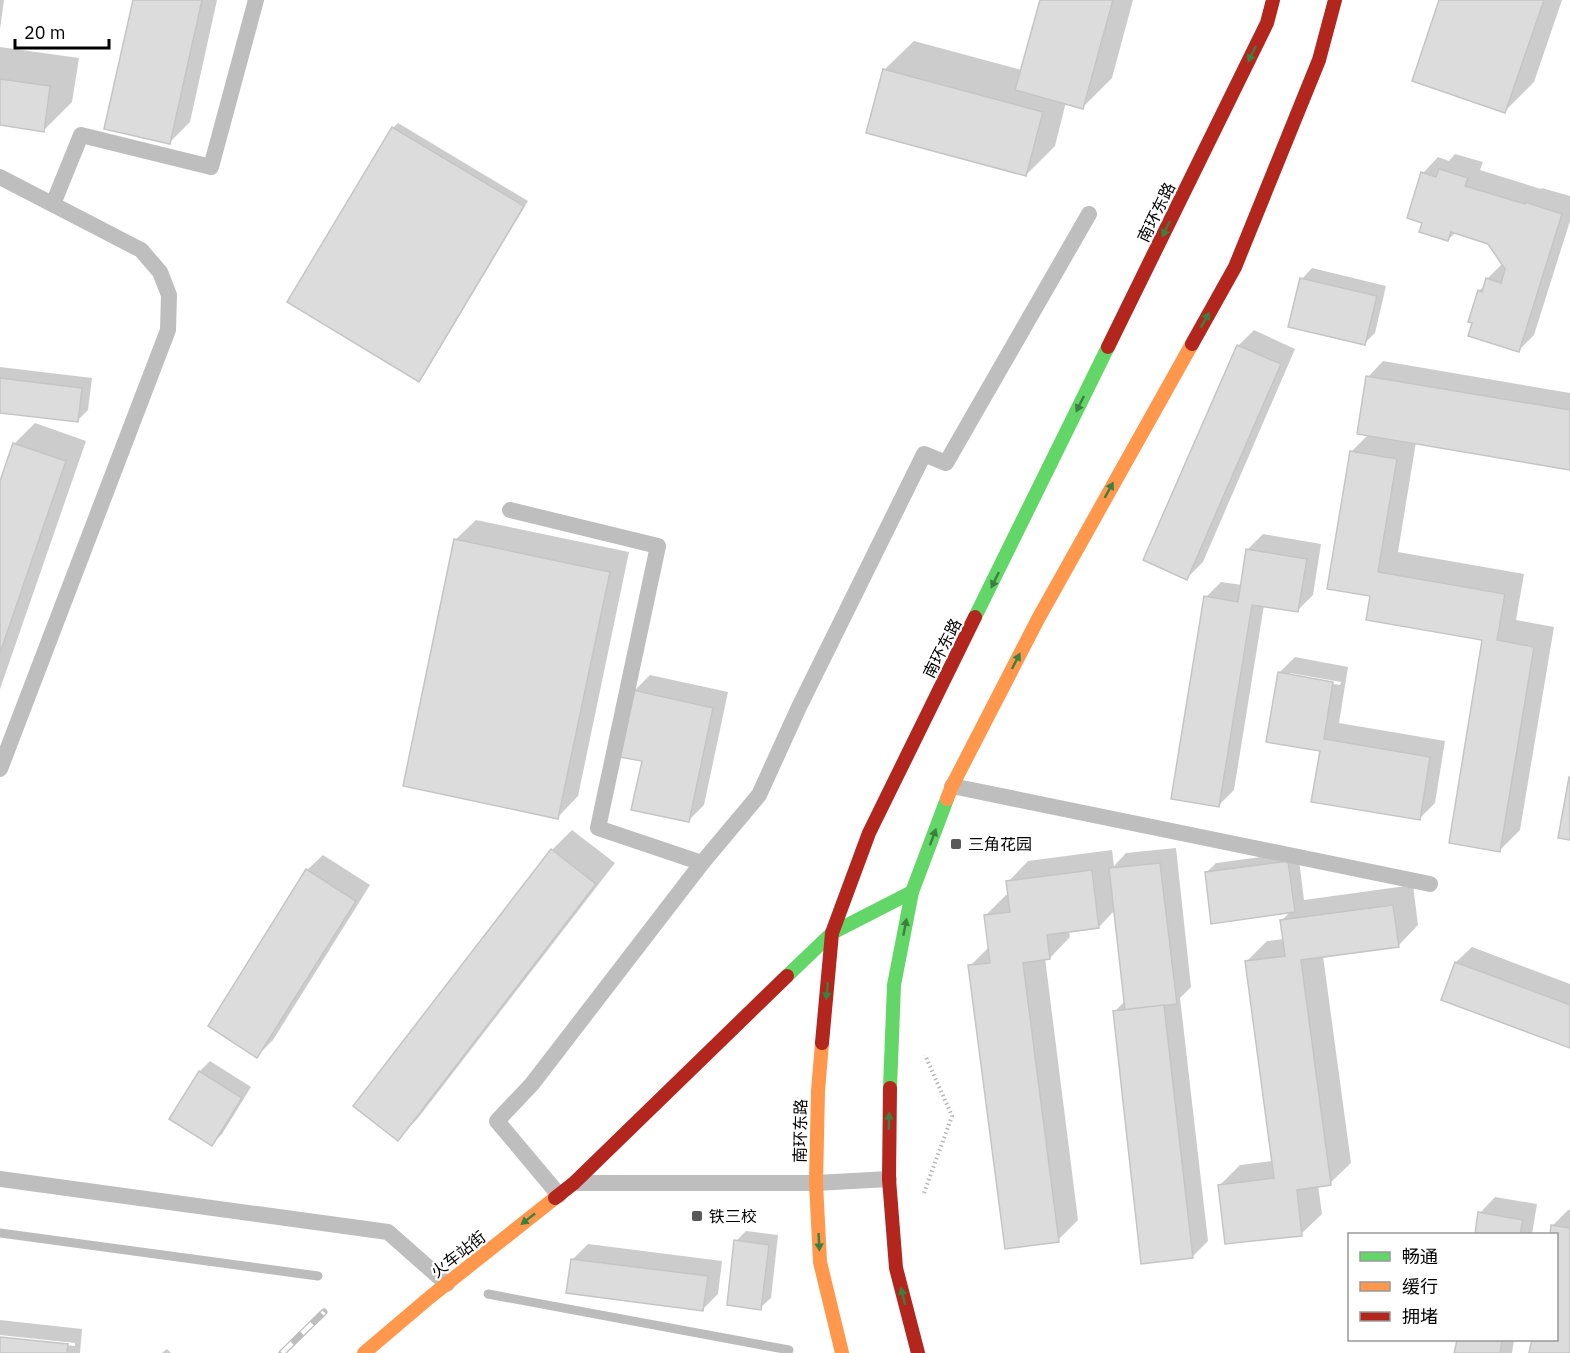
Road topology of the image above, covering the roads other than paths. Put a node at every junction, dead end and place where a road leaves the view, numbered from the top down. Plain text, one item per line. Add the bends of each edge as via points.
1 (256, 0) edge
2 (1273, 0) edge
3 (1335, 0) edge
4 (0, 177) edge
5 (53, 204) junction
6 (1089, 214) dead end
7 (510, 510) dead end
8 (0, 769) edge
9 (952, 786) junction
10 (702, 863) junction
11 (1430, 884) dead end
12 (912, 892) junction
13 (832, 933) junction
14 (0, 1179) edge
15 (889, 1179) junction
16 (574, 1183) junction
17 (816, 1183) junction
18 (560, 1195) junction
19 (447, 1284) junction
20 (364, 1353) edge
21 (842, 1353) edge
22 (918, 1353) edge

1 - 5 lane via 211,167 81,135
2 -> 13 main road, 南环东路 via 1267,23 869,833
9 -> 3 main road via 1038,619 1235,267 1319,60
4 - 5 lane
5 - 8 lane via 141,250 160,272 170,295 168,330
6 - 10 lane via 946,463 924,454 759,795
7 - 10 lane via 658,546 598,828
9 - 11 lane
12 -> 9 main road
10 - 18 lane via 532,1084 497,1121
12 - 13 main road
15 -> 12 main road via 894,986
13 - 16 main road, 火车站街
13 -> 17 main road, 南环东路 via 818,1091
14 - 19 lane via 388,1233
15 - 17 lane
22 -> 15 main road via 896,1268
16 - 17 lane
16 - 18 main road, 火车站街
17 -> 21 main road, 南环东路 via 820,1262
18 -> 19 main road, 火车站街
19 - 20 main road, 火车站街

